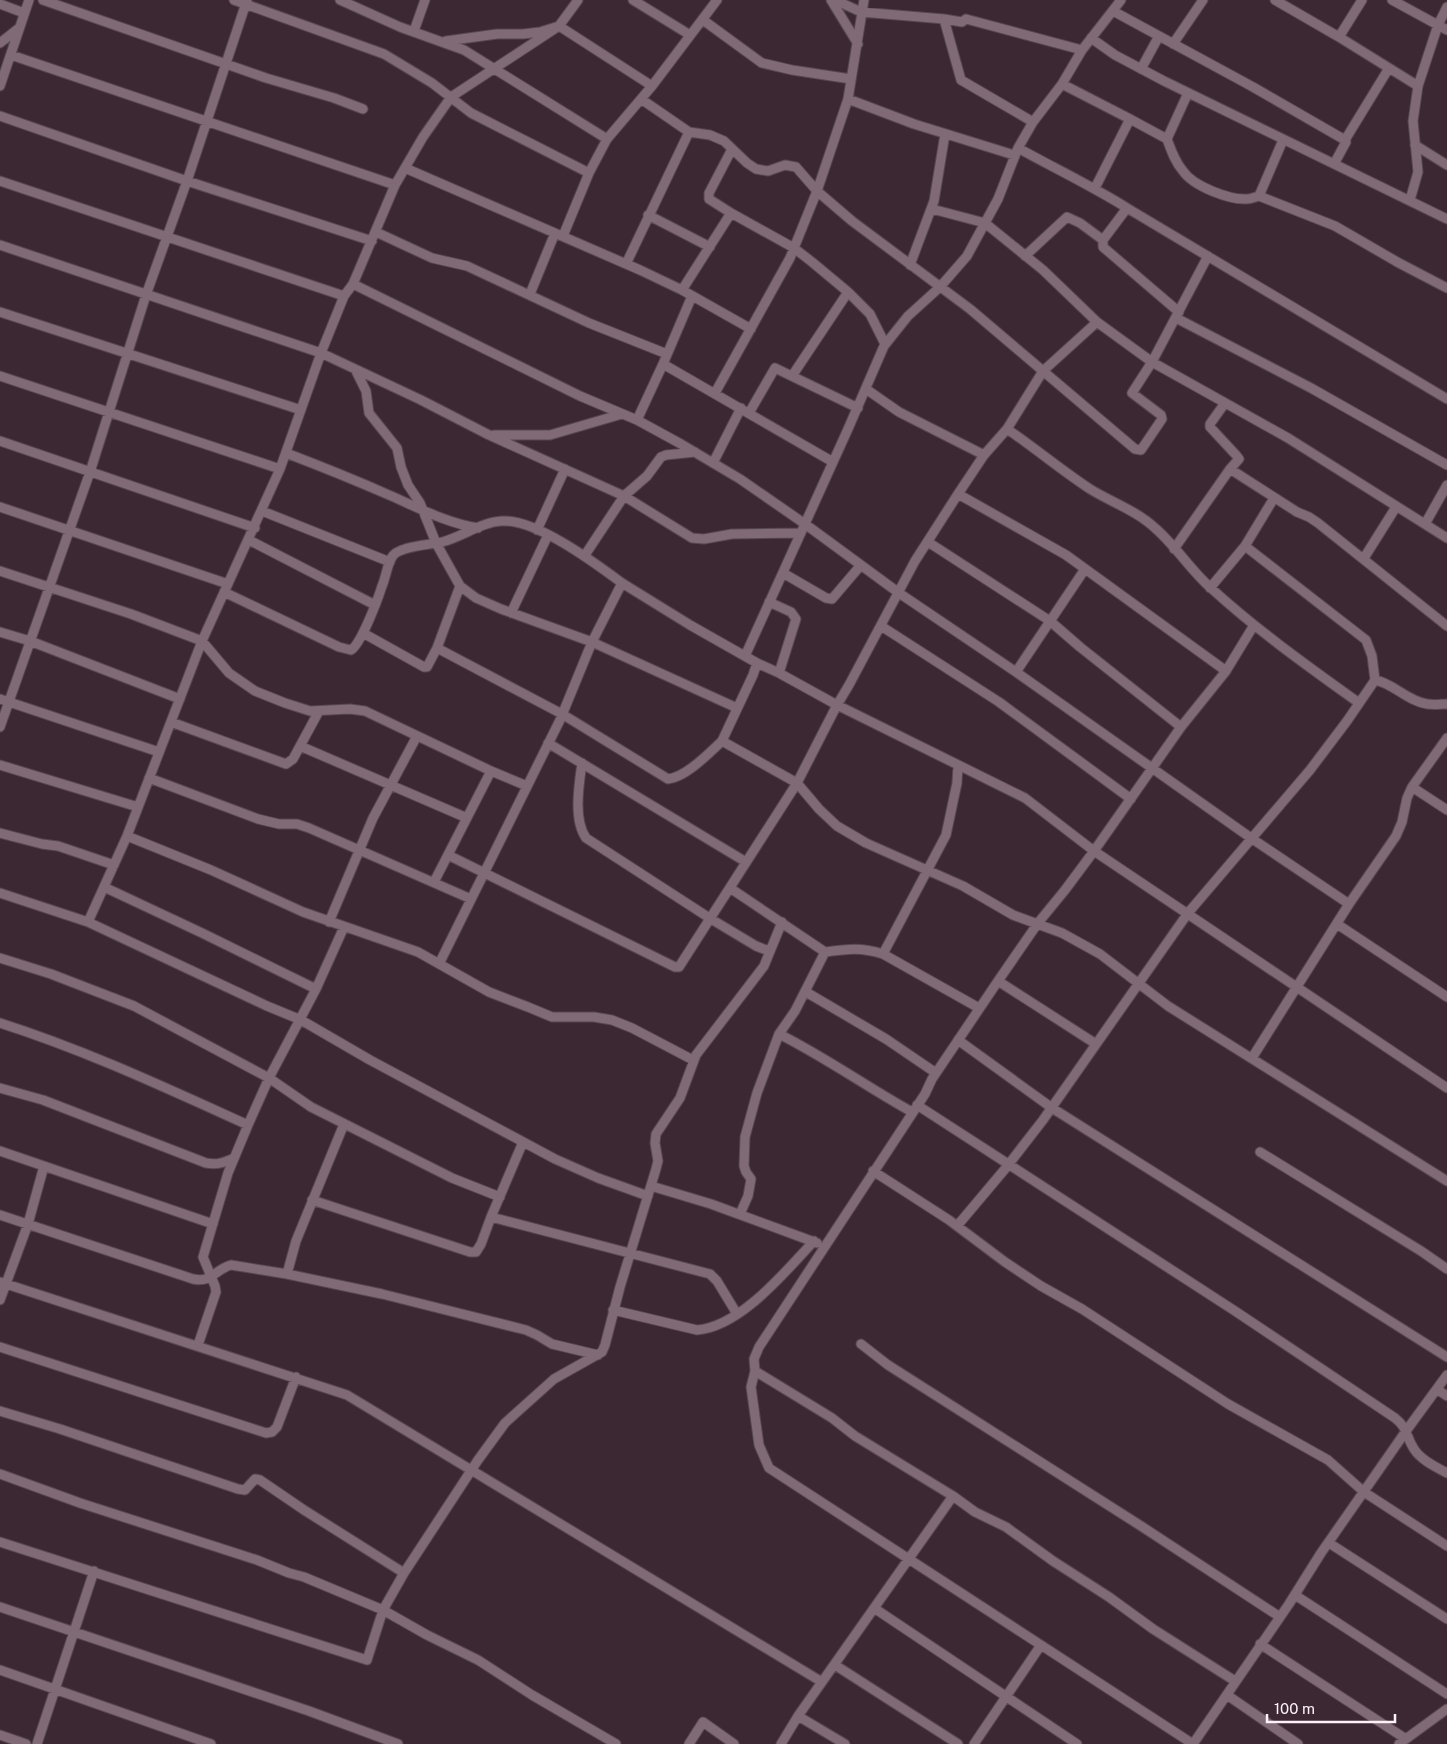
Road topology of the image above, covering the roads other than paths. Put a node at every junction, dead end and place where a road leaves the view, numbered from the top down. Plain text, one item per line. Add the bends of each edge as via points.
1 (29, 0) edge
2 (43, 0) edge
3 (234, 0) edge
4 (340, 0) edge
5 (425, 0) edge
6 (578, 0) edge
7 (633, 0) edge
8 (717, 0) edge
9 (831, 0) edge
10 (835, 0) edge
11 (864, 0) edge
12 (1121, 0) edge
13 (1203, 0) edge
14 (1275, 0) edge
15 (1362, 0) edge
16 (1392, 0) edge
17 (246, 2) edge
18 (0, 4) edge
19 (1447, 7) edge
20 (1113, 11) junction
21 (861, 12) junction
22 (24, 14) junction
23 (944, 19) junction
24 (703, 20) junction
25 (1438, 25) junction
26 (559, 26) junction
27 (20, 28) junction
28 (1447, 30) edge
29 (414, 31) junction
30 (690, 35) junction
31 (1159, 36) junction
32 (1339, 37) junction
33 (1091, 38) junction
34 (443, 41) junction
35 (0, 43) edge
36 (858, 44) junction
37 (1173, 44) junction
38 (1082, 50) junction
39 (10, 55) junction
40 (226, 63) junction
41 (1141, 68) junction
42 (1389, 68) junction
43 (496, 69) junction
44 (851, 80) junction
45 (1062, 84) junction
46 (0, 86) edge
47 (652, 86) junction
48 (1418, 86) junction
49 (1188, 94) junction
50 (451, 97) junction
51 (641, 99) junction
52 (848, 99) junction
53 (363, 109) dead end
54 (0, 116) edge
55 (1130, 119) junction
56 (206, 121) junction
57 (1033, 122) junction
58 (689, 132) junction
59 (945, 134) junction
60 (607, 139) junction
61 (1167, 139) junction
62 (1283, 140) junction
63 (1345, 140) junction
64 (1415, 144) junction
65 (732, 149) junction
66 (1016, 151) junction
67 (1334, 164) junction
68 (1447, 165) edge
69 (404, 168) junction
70 (589, 174) junction
71 (0, 181) edge
72 (187, 181) junction
73 (395, 185) junction
74 (1096, 188) junction
75 (817, 191) junction
76 (1259, 196) junction
77 (1410, 200) junction
78 (1127, 208) junction
79 (932, 209) junction
80 (731, 213) junction
81 (648, 215) junction
82 (1447, 219) edge
83 (986, 223) junction
84 (559, 234) junction
85 (374, 236) junction
86 (166, 237) junction
87 (1103, 240) junction
88 (0, 245) edge
89 (710, 247) junction
90 (794, 248) junction
91 (1025, 256) junction
92 (1208, 256) junction
93 (626, 264) junction
94 (910, 265) junction
95 (353, 284) junction
96 (940, 286) junction
97 (1447, 288) edge
98 (682, 290) junction
99 (848, 292) junction
100 (530, 294) junction
101 (146, 295) junction
102 (344, 296) junction
103 (692, 296) junction
104 (0, 312) edge
105 (1177, 315) junction
106 (1097, 322) junction
107 (750, 329) junction
108 (885, 344) junction
109 (321, 353) junction
110 (667, 354) junction
111 (127, 355) junction
112 (1152, 362) junction
113 (664, 364) junction
114 (355, 369) junction
115 (1043, 372) junction
116 (0, 376) edge
117 (792, 376) junction
118 (866, 389) junction
119 (715, 393) junction
120 (1447, 399) edge
121 (1225, 403) junction
122 (858, 408) junction
123 (301, 410) junction
124 (745, 411) junction
125 (108, 413) junction
126 (622, 414) junction
127 (637, 420) junction
128 (1007, 429) junction
129 (489, 435) junction
130 (0, 441) edge
131 (696, 452) junction
132 (286, 453) junction
133 (984, 455) junction
134 (834, 462) junction
135 (713, 463) junction
136 (1447, 465) edge
137 (280, 469) junction
138 (1230, 469) junction
139 (565, 470) junction
140 (90, 472) junction
141 (1447, 485) edge
142 (958, 494) junction
143 (624, 496) junction
144 (1274, 498) junction
145 (1396, 506) junction
146 (0, 507) edge
147 (262, 511) junction
148 (422, 511) junction
149 (805, 524) junction
150 (1424, 524) junction
151 (255, 528) junction
152 (479, 528) junction
153 (69, 530) junction
154 (537, 530) junction
155 (801, 533) junction
156 (548, 535) junction
157 (1447, 538) edge
158 (249, 540) junction
159 (928, 542) junction
160 (436, 543) junction
161 (1245, 546) junction
162 (1174, 549) junction
163 (585, 555) junction
164 (1364, 558) junction
165 (390, 562) junction
166 (861, 565) junction
167 (1085, 569) junction
168 (0, 571) edge
169 (783, 573) junction
170 (622, 583) junction
171 (460, 586) junction
172 (49, 588) junction
173 (226, 588) junction
174 (1210, 588) junction
175 (899, 593) junction
176 (769, 602) junction
177 (375, 605) junction
178 (511, 613) junction
179 (1050, 621) junction
180 (1254, 625) junction
181 (881, 626) junction
182 (1447, 626) edge
183 (0, 632) edge
184 (363, 633) junction
185 (30, 641) junction
186 (202, 641) junction
187 (592, 642) junction
188 (437, 648) junction
189 (745, 656) junction
190 (757, 663) junction
191 (1226, 671) junction
192 (1016, 672) junction
193 (779, 673) junction
194 (1375, 680) junction
195 (180, 699) junction
196 (4, 700) edge
197 (1359, 703) junction
198 (1447, 704) edge
199 (837, 705) junction
200 (737, 708) junction
201 (318, 711) junction
202 (562, 714) junction
203 (171, 722) junction
204 (0, 727) edge
205 (1181, 728) junction
206 (417, 736) junction
207 (1447, 738) edge
208 (722, 741) junction
209 (548, 743) junction
210 (300, 746) junction
211 (159, 752) junction
212 (582, 763) junction
213 (0, 765) edge
214 (958, 765) junction
215 (1154, 768) junction
216 (491, 771) junction
217 (149, 778) junction
218 (797, 783) junction
219 (392, 785) junction
220 (527, 786) junction
221 (1412, 787) junction
222 (1131, 799) junction
223 (138, 807) junction
224 (1447, 810) edge
225 (467, 818) junction
226 (0, 833) edge
227 (127, 836) junction
228 (1251, 838) junction
229 (361, 850) junction
230 (1094, 851) junction
231 (448, 855) junction
232 (746, 862) junction
233 (114, 865) junction
234 (928, 871) junction
235 (484, 872) junction
236 (434, 882) junction
237 (104, 887) junction
238 (730, 888) junction
239 (0, 893) edge
240 (471, 899) junction
241 (1349, 904) junction
242 (1188, 913) junction
243 (711, 919) junction
244 (88, 922) junction
245 (329, 922) junction
246 (782, 922) junction
247 (1038, 923) junction
248 (1337, 924) junction
249 (344, 928) junction
250 (770, 951) junction
251 (825, 952) junction
252 (883, 954) junction
253 (0, 958) edge
254 (439, 964) junction
255 (998, 980) junction
256 (1139, 983) junction
257 (1297, 987) junction
258 (316, 989) junction
259 (806, 992) junction
260 (1447, 997) edge
261 (979, 1008) junction
262 (301, 1020) junction
263 (0, 1022) edge
264 (779, 1034) junction
265 (958, 1040) junction
266 (1096, 1044) junction
267 (1252, 1058) junction
268 (693, 1060) junction
269 (936, 1073) junction
270 (270, 1078) junction
271 (0, 1088) edge
272 (1447, 1088) edge
273 (1052, 1108) junction
274 (915, 1109) junction
275 (344, 1124) junction
276 (248, 1125) junction
277 (523, 1142) junction
278 (0, 1151) edge
279 (1260, 1152) dead end
280 (234, 1158) junction
281 (1009, 1165) junction
282 (44, 1166) junction
283 (873, 1171) junction
284 (1447, 1181) edge
285 (651, 1186) junction
286 (648, 1196) junction
287 (500, 1197) junction
288 (312, 1200) junction
289 (740, 1214) junction
290 (0, 1215) edge
291 (491, 1217) junction
292 (28, 1224) junction
293 (213, 1224) junction
294 (957, 1226) junction
295 (814, 1241) junction
296 (825, 1246) junction
297 (630, 1254) junction
298 (1447, 1269) edge
299 (286, 1274) junction
300 (212, 1277) junction
301 (3, 1283) edge
302 (0, 1300) edge
303 (613, 1310) junction
304 (737, 1314) junction
305 (861, 1344) dead end
306 (198, 1346) junction
307 (0, 1347) edge
308 (598, 1355) junction
309 (1447, 1356) edge
310 (755, 1371) junction
311 (1447, 1375) edge
312 (296, 1377) junction
313 (1438, 1390) junction
314 (1447, 1396) edge
315 (0, 1411) edge
316 (1406, 1431) junction
317 (472, 1471) junction
318 (1447, 1473) edge
319 (0, 1474) edge
320 (1364, 1492) junction
321 (953, 1496) junction
322 (0, 1542) edge
323 (1329, 1543) junction
324 (1447, 1546) edge
325 (910, 1559) junction
326 (94, 1571) junction
327 (404, 1573) junction
328 (1295, 1595) junction
329 (0, 1607) edge
330 (874, 1608) junction
331 (383, 1610) junction
332 (1280, 1617) junction
333 (1447, 1619) edge
334 (74, 1631) junction
335 (1260, 1644) junction
336 (1041, 1645) junction
337 (835, 1665) junction
338 (0, 1670) edge
339 (1235, 1681) junction
340 (822, 1682) junction
341 (56, 1689) junction
342 (1227, 1694) junction
343 (1447, 1694) edge
344 (1006, 1697) junction
345 (1447, 1709) edge
346 (798, 1716) junction
347 (0, 1734) edge
348 (1402, 1742) edge
349 (26, 1744) edge
350 (37, 1744) edge
351 (212, 1744) edge
352 (398, 1744) edge
353 (616, 1744) edge
354 (689, 1744) edge
355 (734, 1744) edge
356 (781, 1744) edge
357 (845, 1744) edge
358 (958, 1744) edge
359 (974, 1744) edge
360 (1077, 1744) edge
361 (1193, 1744) edge
362 (1298, 1744) edge

1 - 22 street
2 - 40 street
3 - 17 street
4 - 29 street
5 - 29 street
6 - 26 street
7 - 30 street
8 - 24 street
9 - 36 street
10 - 21 street
11 - 21 street
12 - 20 street
13 - 37 street
14 - 32 street
15 - 32 street
16 - 25 street
17 - 40 street
17 - 50 street via 384,54
18 - 22 street
19 - 25 street
20 - 31 street
20 - 33 street
21 - 23 street
21 - 36 street
22 - 27 street
23 - 38 street via 962,22 966,19
23 - 57 street via 961,80
24 - 30 street
24 - 44 street via 762,63
25 - 28 street
25 - 48 street
26 - 34 street via 540,32
26 - 43 street
26 - 47 street
27 - 35 street
27 - 39 street
29 - 34 street
30 - 47 street
31 - 37 street
31 - 41 street
32 - 42 street
33 - 38 street
33 - 41 street
34 - 43 street
36 - 44 street
37 - 63 street
38 - 45 street
39 - 46 street
39 - 56 street
40 - 53 street
40 - 56 street
41 - 49 street
42 - 48 street
42 - 63 street
43 - 50 street
43 - 60 street
44 - 52 street
45 - 55 street
45 - 57 street
47 - 51 street
48 - 64 street via 1413,121
49 - 61 street
49 - 62 street
50 - 69 street
50 - 70 street via 499,129
51 - 58 street
51 - 60 street
52 - 59 street
52 - 75 street
54 - 72 street
55 - 61 street
55 - 74 street
56 - 72 street
56 - 73 street
57 - 66 street
58 - 65 street via 716,137
58 - 81 street
59 - 66 street
59 - 79 street
60 - 70 street
61 - 76 street via 1184,173 1202,187 1224,196 1247,199
62 - 67 street
62 - 76 street
63 - 67 street
64 - 68 street
64 - 77 street via 1418,172
65 - 75 street via 762,171 785,165 796,167
65 - 80 street via 708,197
66 - 74 street
66 - 83 street
67 - 77 street
69 - 73 street
69 - 84 street
70 - 84 street
71 - 86 street
72 - 85 street
72 - 86 street
73 - 85 street
74 - 78 street
75 - 90 street
75 - 94 street
76 - 97 street via 1335,226
77 - 82 street
78 - 87 street
78 - 92 street
79 - 83 street
79 - 94 street
80 - 89 street
80 - 90 street
81 - 89 street
81 - 93 street
83 - 91 street
83 - 96 street via 967,256
84 - 93 street
84 - 100 street
85 - 95 street
85 - 100 street via 432,258 467,266
86 - 101 street
86 - 102 street
87 - 91 street via 1067,217
87 - 105 street via 1103,247
88 - 101 street
89 - 98 street
90 - 99 street
90 - 107 street
91 - 106 street
92 - 105 street
92 - 120 street
93 - 98 street
94 - 96 street
95 - 102 street
95 - 126 street
96 - 108 street via 908,316
96 - 115 street
98 - 103 street
99 - 108 street via 870,314
99 - 117 street
100 - 110 street via 589,323
101 - 109 street
101 - 111 street
102 - 109 street
103 - 107 street
103 - 110 street
104 - 111 street
105 - 112 street
105 - 136 street
106 - 112 street
106 - 115 street
107 - 119 street
108 - 118 street
109 - 114 street
109 - 123 street
110 - 113 street
111 - 123 street
111 - 125 street
112 - 115 street via 1132,393 1162,419 1141,450
112 - 121 street
113 - 119 street
113 - 127 street
114 - 129 street
114 - 148 street via 366,391 369,413 397,448 404,476
115 - 128 street
116 - 125 street
117 - 122 street
117 - 124 street via 774,368
118 - 122 street
118 - 133 street via 899,412
119 - 124 street
121 - 138 street via 1210,425 1239,459
121 - 145 street via 1288,438
122 - 134 street
123 - 132 street
124 - 134 street
124 - 135 street
125 - 137 street
125 - 140 street
126 - 127 street
126 - 129 street via 550,435
127 - 131 street
128 - 133 street
128 - 162 street via 1091,489 1142,517
129 - 139 street
130 - 140 street
131 - 135 street
131 - 143 street via 663,456 647,476
132 - 137 street
132 - 148 street
133 - 142 street
134 - 149 street
135 - 149 street
137 - 147 street
138 - 144 street
138 - 162 street
139 - 143 street
139 - 154 street
140 - 151 street
140 - 153 street
141 - 150 street
142 - 159 street
142 - 167 street via 1049,544
143 - 155 street via 692,538
143 - 163 street
144 - 161 street
144 - 164 street via 1310,517
145 - 150 street
145 - 164 street
146 - 153 street
147 - 151 street
147 - 165 street
148 - 152 street via 459,525
148 - 160 street
149 - 155 street
149 - 166 street
150 - 157 street
151 - 158 street
152 - 154 street via 512,521
152 - 160 street
153 - 172 street
153 - 173 street
154 - 156 street
155 - 169 street
156 - 163 street
156 - 178 street
158 - 173 street
158 - 177 street
159 - 175 street
159 - 179 street
160 - 165 street via 396,553
160 - 171 street
161 - 174 street
161 - 194 street via 1366,640
162 - 174 street
163 - 170 street
164 - 182 street
165 - 177 street
166 - 169 street via 832,599
166 - 175 street
167 - 179 street
167 - 191 street
168 - 172 street
169 - 176 street
170 - 187 street
170 - 189 street
171 - 178 street via 476,598
171 - 188 street
172 - 185 street
172 - 186 street
173 - 184 street via 339,647 351,650
173 - 186 street
174 - 180 street
175 - 181 street
175 - 192 street
176 - 189 street
176 - 193 street via 791,612 796,618
177 - 184 street
178 - 187 street
179 - 192 street
179 - 205 street
180 - 191 street
180 - 197 street
181 - 199 street
181 - 222 street via 999,702
183 - 185 street
184 - 188 street via 424,667 429,665
185 - 195 street
185 - 196 street
186 - 195 street
186 - 201 street via 230,673 255,691 303,709
187 - 200 street
187 - 202 street
188 - 202 street
189 - 190 street
190 - 193 street
190 - 200 street
191 - 205 street
192 - 215 street
193 - 199 street
194 - 197 street
194 - 198 street via 1426,704
195 - 203 street
196 - 204 street
196 - 211 street
197 - 228 street via 1310,770
199 - 214 street
199 - 218 street
200 - 208 street
201 - 206 street via 358,709
201 - 210 street
202 - 208 street via 668,779 685,772
202 - 209 street
203 - 210 street via 283,764 290,762
203 - 211 street
205 - 215 street
206 - 216 street
206 - 219 street
207 - 221 street
208 - 218 street
209 - 212 street
209 - 220 street
210 - 219 street
211 - 217 street
212 - 232 street
212 - 243 street via 578,786 579,824 586,838
213 - 223 street
214 - 230 street via 1025,798
214 - 234 street via 946,835
215 - 222 street
215 - 228 street
216 - 220 street
216 - 225 street
217 - 223 street
217 - 229 street via 258,819 297,824
218 - 232 street
218 - 234 street via 838,826 866,843
219 - 225 street
219 - 229 street
220 - 235 street
221 - 224 street
221 - 241 street via 1396,836
222 - 230 street
223 - 227 street
225 - 231 street
226 - 233 street via 58,846
227 - 233 street
227 - 245 street
228 - 241 street
228 - 242 street
229 - 236 street
229 - 245 street
230 - 242 street
230 - 247 street
231 - 235 street
231 - 236 street
232 - 238 street
233 - 237 street
234 - 247 street via 1013,914
234 - 252 street
235 - 240 street
235 - 243 street via 675,967 682,964
236 - 240 street
237 - 244 street
237 - 258 street
238 - 243 street
238 - 246 street
239 - 244 street
240 - 254 street
241 - 248 street
242 - 256 street
242 - 257 street
243 - 250 street
244 - 262 street
245 - 249 street
246 - 250 street
246 - 251 street
247 - 255 street
247 - 256 street via 1100,954
248 - 257 street
248 - 260 street
249 - 254 street via 406,947
249 - 258 street
250 - 268 street via 764,966
251 - 252 street via 867,949
251 - 259 street
252 - 261 street
253 - 270 street via 126,1003
254 - 268 street via 489,992 552,1017 612,1020
255 - 261 street
255 - 266 street
256 - 266 street
256 - 267 street via 1168,1006
257 - 267 street
257 - 272 street
258 - 262 street
259 - 264 street
259 - 269 street
261 - 265 street
262 - 270 street
262 - 277 street
263 - 276 street via 116,1066
264 - 274 street via 808,1048 862,1083
264 - 289 street via 745,1137 744,1166 751,1179
265 - 269 street
265 - 273 street
266 - 273 street
267 - 284 street
268 - 285 street via 680,1098 656,1134 658,1161
269 - 274 street
270 - 275 street via 311,1107
270 - 276 street
271 - 280 street via 42,1100 206,1163 222,1164
273 - 281 street
273 - 309 street
274 - 281 street
274 - 283 street
275 - 287 street via 452,1178
275 - 288 street
276 - 280 street
277 - 286 street via 590,1175
277 - 287 street
278 - 282 street
279 - 298 street
280 - 293 street
281 - 294 street
281 - 316 street via 1325,1370 1403,1424
282 - 292 street
282 - 293 street
283 - 294 street
283 - 296 street
285 - 286 street
285 - 289 street
286 - 297 street
287 - 291 street
288 - 291 street via 470,1252 479,1249
288 - 299 street
289 - 295 street
290 - 292 street
291 - 297 street
292 - 300 street via 193,1279 202,1281
292 - 301 street
293 - 300 street via 202,1257
294 - 320 street via 1005,1262 1228,1404 1328,1460
295 - 296 street
295 - 304 street via 755,1301
296 - 310 street via 759,1347 754,1359
297 - 303 street
297 - 304 street via 710,1274
299 - 300 street via 231,1265
299 - 308 street via 526,1330 552,1344
300 - 306 street via 216,1292
301 - 302 street
301 - 306 street
303 - 304 street via 697,1330 709,1329
303 - 308 street via 605,1345
305 - 332 street via 902,1375
306 - 312 street
307 - 312 street via 266,1433 277,1427
308 - 317 street via 554,1378 518,1410 505,1423
310 - 321 street
310 - 325 street via 751,1387 759,1445 769,1468
311 - 313 street
312 - 317 street via 347,1395
313 - 314 street
313 - 316 street
315 - 327 street via 238,1489 245,1490 255,1480 260,1480
316 - 318 street via 1414,1450
316 - 320 street
317 - 327 street
317 - 340 street
319 - 331 street via 257,1560
320 - 323 street
320 - 324 street
321 - 325 street
321 - 339 street via 975,1512 1006,1527 1145,1624
322 - 326 street
323 - 328 street
323 - 333 street
325 - 330 street
325 - 336 street
326 - 331 street via 367,1660
326 - 334 street
327 - 331 street
328 - 332 street
328 - 343 street
329 - 334 street
330 - 337 street
330 - 344 street
331 - 353 street via 478,1660
332 - 335 street
334 - 341 street
334 - 352 street
335 - 339 street
335 - 348 street
336 - 344 street
336 - 361 street
337 - 340 street
337 - 358 street
338 - 341 street
339 - 342 street
340 - 346 street
341 - 350 street
341 - 351 street
342 - 361 street
342 - 362 street
344 - 359 street
344 - 360 street
345 - 348 street
346 - 356 street
346 - 357 street
347 - 349 street
354 - 355 street via 703,1722

